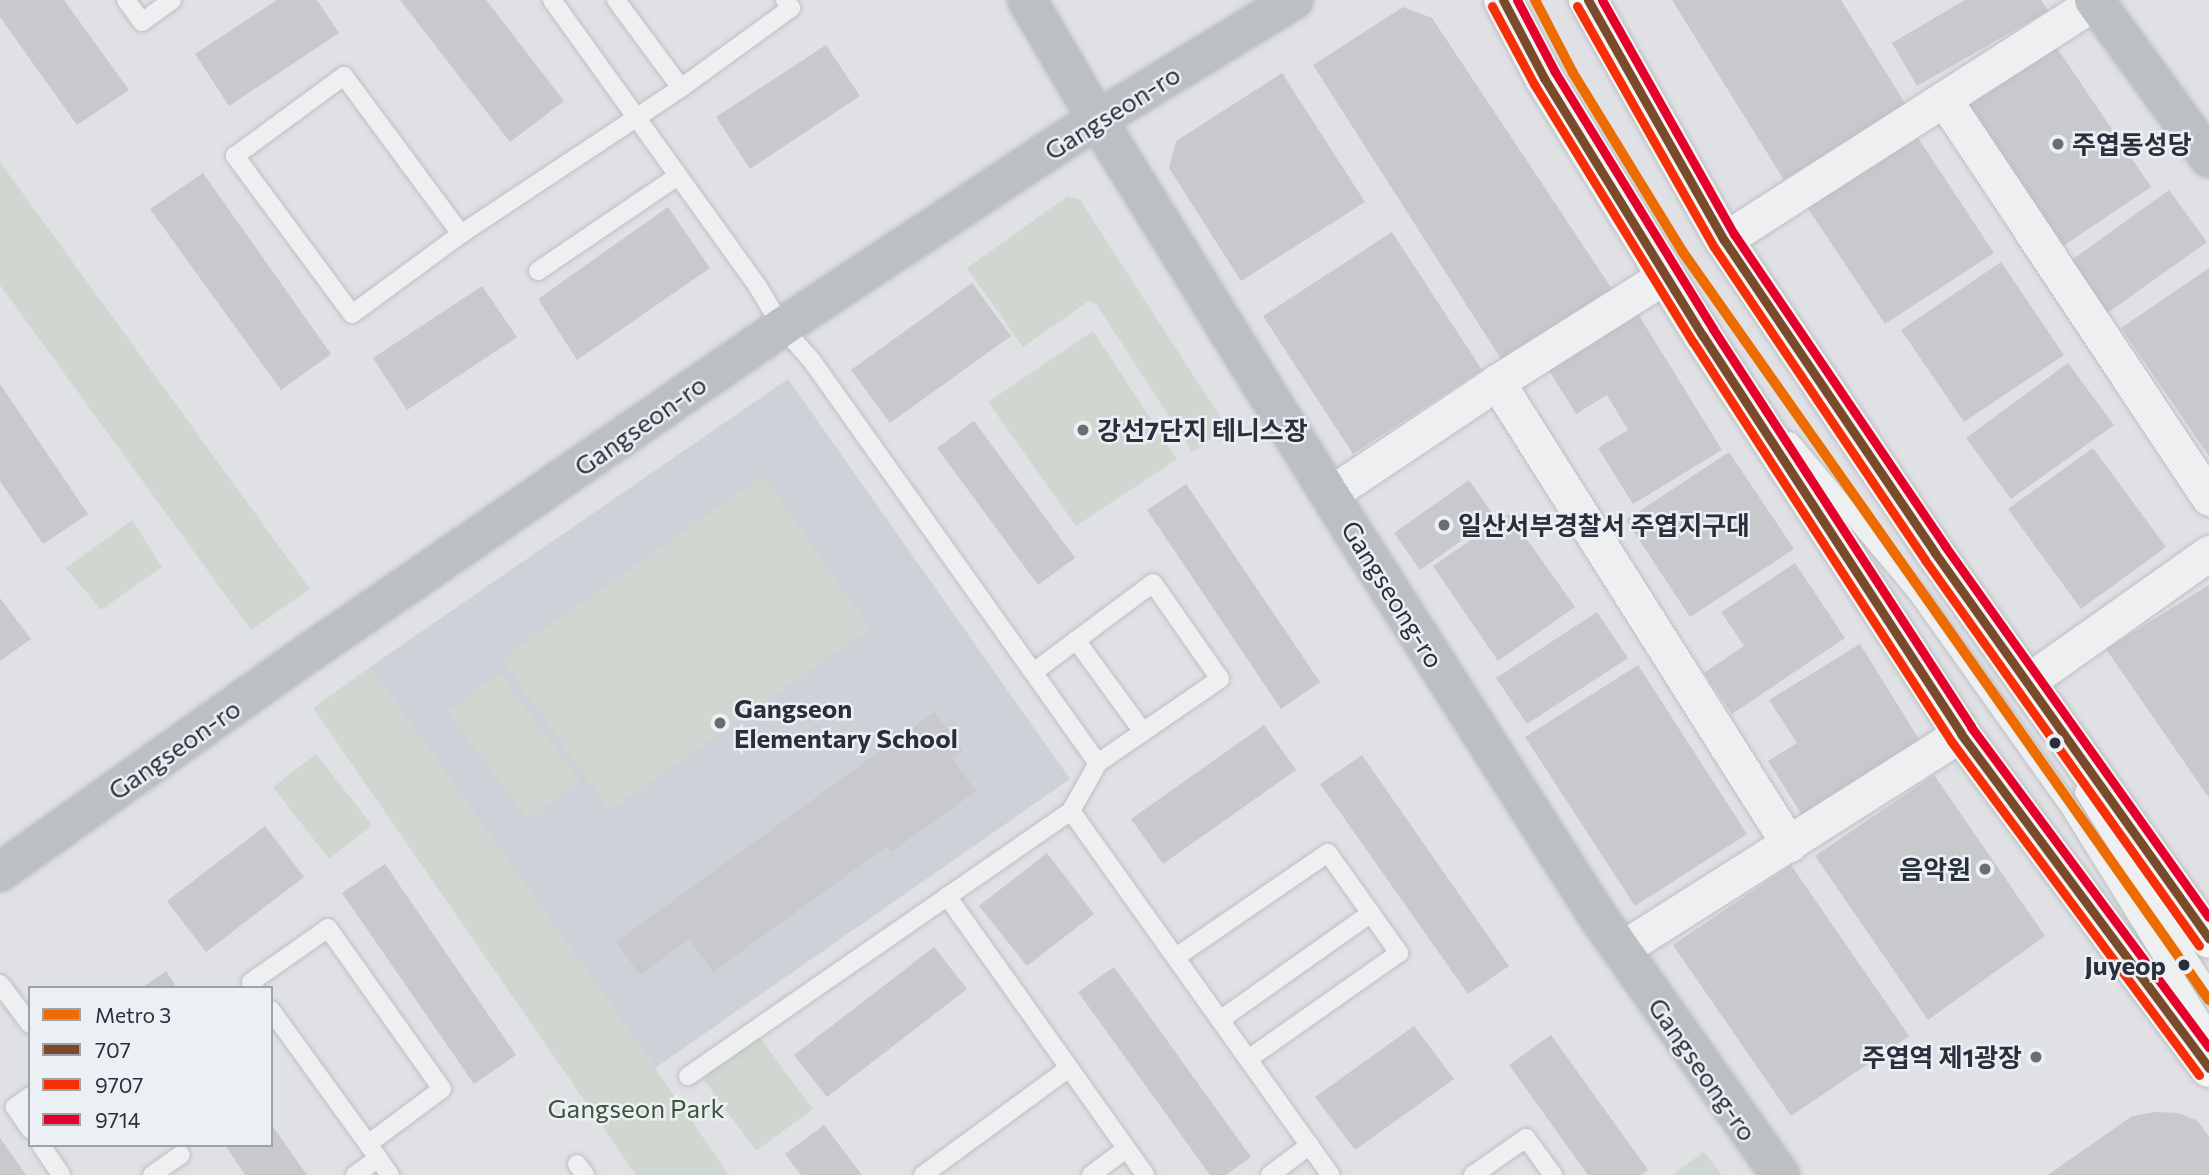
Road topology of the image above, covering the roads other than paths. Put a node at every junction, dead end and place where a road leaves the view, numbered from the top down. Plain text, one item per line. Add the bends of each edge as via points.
1 (126, 0) edge
2 (172, 0) edge
3 (552, 0) edge
4 (616, 0) edge
5 (785, 0) edge
6 (1027, 0) edge
7 (1294, 0) edge
8 (1503, 0) edge
9 (1588, 0) edge
10 (2095, 1) edge
11 (681, 88) junction
12 (1944, 99) junction
13 (637, 119) junction
14 (1098, 121) junction
15 (2209, 158) edge
16 (678, 176) junction
17 (461, 234) junction
18 (1724, 240) junction
19 (538, 271) dead end
20 (1666, 275) junction
21 (782, 327) junction
22 (1703, 336) junction
23 (1497, 382) junction
24 (1330, 494) junction
25 (2209, 498) edge
26 (1935, 553) junction
27 (2209, 553) edge
28 (1076, 640) junction
29 (1035, 671) junction
30 (2027, 682) junction
31 (1143, 732) junction
32 (1961, 734) junction
33 (1098, 763) junction
34 (1071, 811) junction
35 (1789, 844) junction
36 (0, 872) edge
37 (947, 896) junction
38 (1371, 913) junction
39 (2209, 938) edge
40 (1620, 950) junction
41 (1176, 957) junction
42 (0, 984) edge
43 (254, 986) edge
44 (2209, 991) edge
45 (273, 1013) edge
46 (1220, 1020) junction
47 (28, 1021) edge
48 (2209, 1032) edge
49 (1248, 1059) junction
50 (1069, 1068) junction
51 (2209, 1068) edge
52 (688, 1076) dead end
53 (28, 1097) edge
54 (28, 1126) edge
55 (1310, 1146) junction
56 (45, 1147) edge
57 (1126, 1149) junction
58 (373, 1151) junction
59 (181, 1155) dead end
60 (61, 1175) edge
61 (152, 1175) edge
62 (355, 1175) edge
63 (390, 1175) edge
64 (923, 1175) edge
65 (1091, 1175) edge
66 (1144, 1175) edge
67 (1270, 1175) edge
68 (1331, 1175) edge
69 (1473, 1175) edge
70 (1553, 1175) edge
71 (1780, 1175) edge

1 - 2 lane via 142,22
3 - 13 lane
4 - 11 lane
5 - 11 lane via 791,8
6 - 14 street, Gangseong-ro
7 - 14 street, Gangseon-ro
8 - 20 main road via 1544,78
9 - 18 main road
10 - 12 street
10 - 15 street
11 - 13 lane
12 - 18 street
12 - 25 street
13 - 16 lane
13 - 17 lane
14 - 21 street, Gangseon-ro
14 - 24 street, Gangseong-ro
16 - 19 lane
16 - 21 lane
17 - 17 lane via 344,76 235,156 352,314
18 - 26 main road
20 - 22 main road
20 - 23 street
21 - 29 lane via 812,361
21 - 36 street, Gangseon-ro
22 - 32 main road
22 - 48 lane via 1918,594 2072,811
23 - 24 street
23 - 35 street
24 - 40 street, Gangseong-ro
26 - 30 main road
26 - 44 lane
27 - 30 street
28 - 29 lane
28 - 31 lane
28 - 31 lane via 1153,583 1220,679
29 - 33 lane
30 - 39 main road
31 - 33 lane
32 - 35 street
32 - 51 main road
33 - 34 lane
34 - 37 lane
34 - 41 lane
35 - 40 street
37 - 50 lane
37 - 52 lane
38 - 41 lane via 1328,853
38 - 46 lane
38 - 49 lane via 1399,953
40 - 71 street, Gangseong-ro
41 - 46 lane
42 - 47 lane
43 - 58 lane via 251,982 328,928 442,1089
45 - 58 lane
46 - 49 lane
49 - 55 lane
50 - 57 lane
50 - 64 lane
53 - 54 lane via 15,1107
55 - 67 lane
55 - 68 lane
56 - 60 lane
57 - 65 lane
57 - 66 lane
58 - 62 lane
58 - 63 lane
59 - 61 lane
69 - 70 lane via 1526,1138

